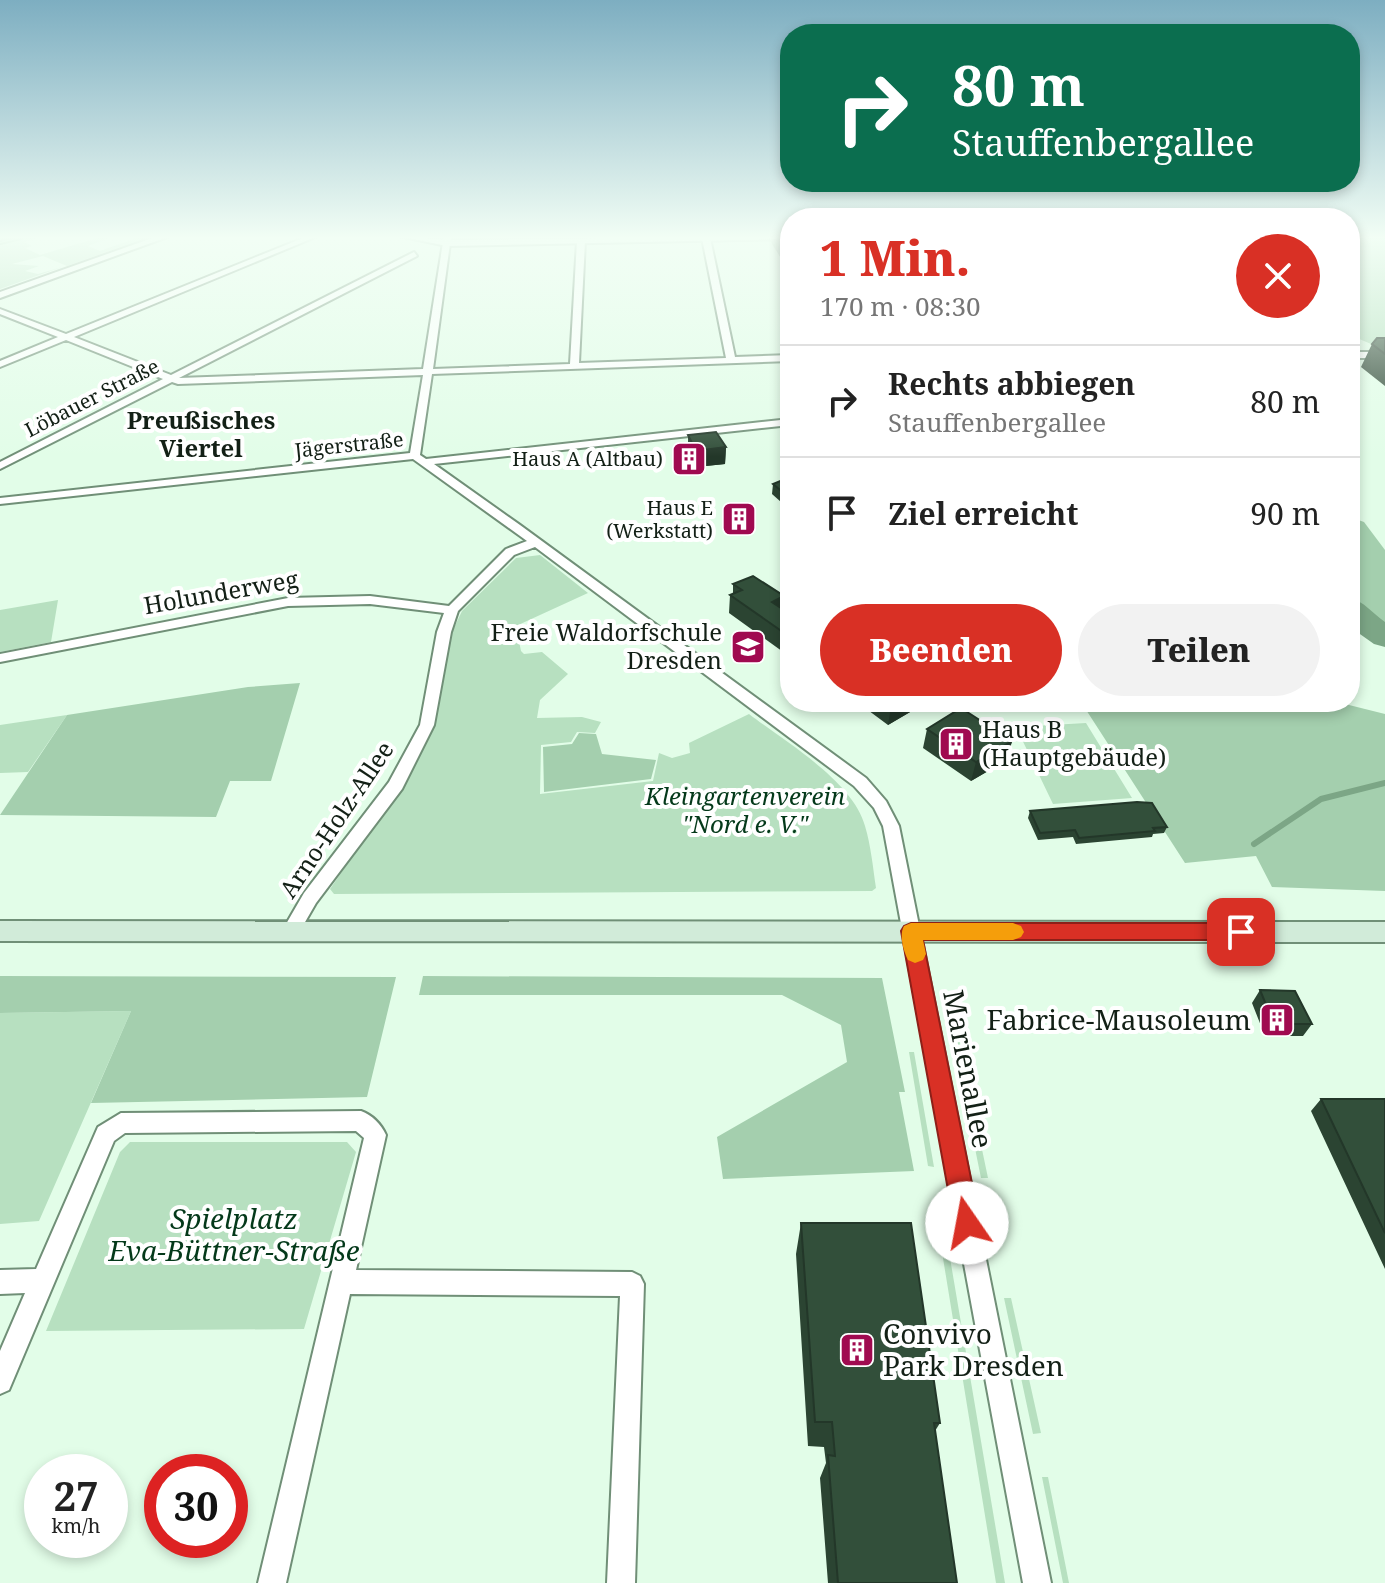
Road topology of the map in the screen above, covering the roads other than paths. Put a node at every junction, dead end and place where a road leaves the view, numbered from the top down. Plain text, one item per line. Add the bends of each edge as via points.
1 (133, 310) edge
2 (304, 310) edge
3 (438, 310) edge
4 (577, 310) edge
5 (721, 310) edge
6 (0, 311) edge
7 (66, 337) junction
8 (1360, 355) edge
9 (1385, 355) edge
10 (780, 358) edge
11 (731, 360) junction
12 (0, 364) edge
13 (574, 366) junction
14 (429, 373) junction
15 (168, 379) junction
16 (780, 423) edge
17 (421, 459) junction
18 (0, 466) edge
19 (0, 501) edge
20 (536, 542) junction
21 (452, 610) junction
22 (0, 658) edge
23 (0, 931) edge
24 (291, 931) junction
25 (911, 931) junction
26 (1385, 932) edge
27 (44, 1281) junction
28 (0, 1282) edge
29 (342, 1282) junction
30 (0, 1381) edge
31 (272, 1583) edge
32 (621, 1583) edge
33 (1037, 1583) edge

1 - 7 street
2 - 15 street, Löbauer Straße
3 - 14 street
4 - 13 street
5 - 11 street
6 - 7 street
7 - 12 street
7 - 15 street
8 - 9 street
10 - 11 street
11 - 13 street
13 - 14 street
14 - 15 street
14 - 17 street
15 - 18 street, Löbauer Straße
16 - 17 street, Jägerstraße
17 - 19 street, Jägerstraße
17 - 20 street, Marienallee
20 - 21 street, Arno-Holz-Allee via 510,552
20 - 25 street, Marienallee via 860,782 891,826
21 - 22 street, Holunderweg via 395,600 288,602
21 - 24 street, Arno-Holz-Allee via 427,725 396,785
23 - 24 main road
24 - 25 main road
25 - 26 main road
25 - 33 street, Marienallee
27 - 28 street
27 - 29 street via 106,1134 121,1123 361,1121 375,1135
27 - 30 street
29 - 31 street
29 - 32 street via 632,1284

